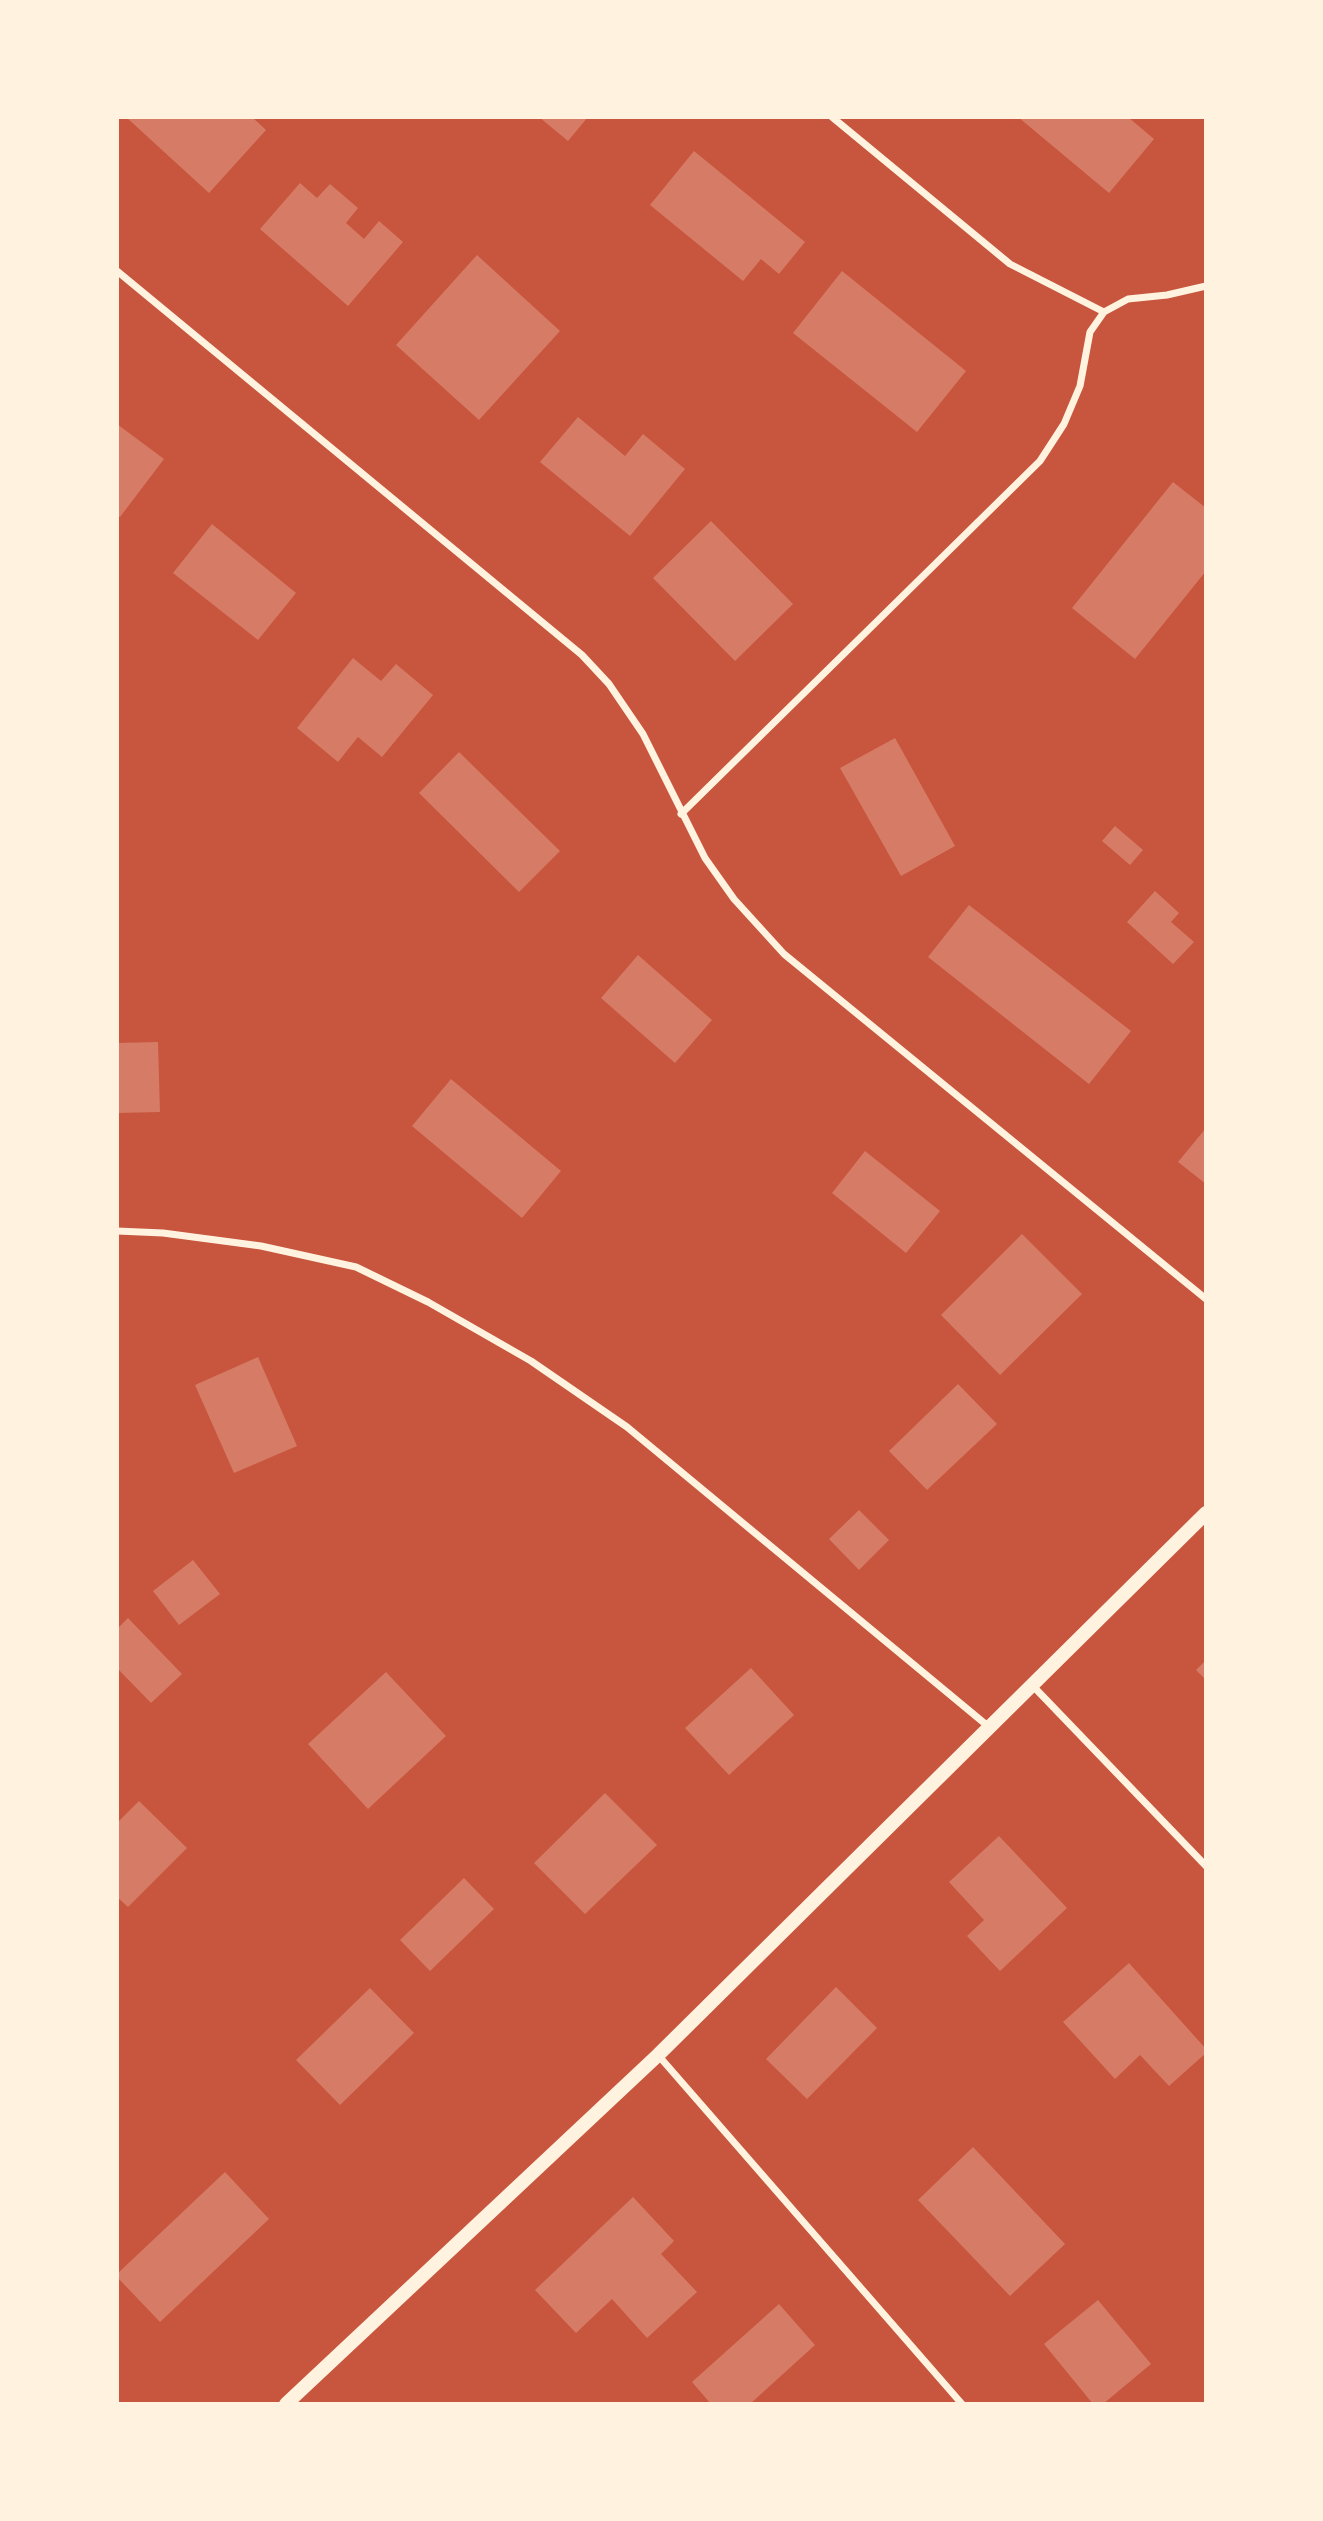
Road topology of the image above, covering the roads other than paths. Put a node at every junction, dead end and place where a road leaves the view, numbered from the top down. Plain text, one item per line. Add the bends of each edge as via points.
1 (832, 117) edge
2 (117, 271) edge
3 (1206, 286) edge
4 (1104, 312) junction
5 (681, 814) junction
6 (117, 1231) edge
7 (1206, 1299) edge
8 (1206, 1513) edge
9 (1031, 1685) junction
10 (989, 1727) junction
11 (1206, 1866) edge
12 (658, 2055) junction
13 (286, 2404) edge
14 (962, 2404) edge

1 - 4 street via 1010,264
2 - 5 street via 582,654 643,734
3 - 4 street via 1128,299
4 - 5 street via 1090,332 1080,386 1064,424 1040,461
5 - 7 street via 734,899 784,954
6 - 10 street via 261,1246 356,1267 531,1360 626,1427
8 - 9 main road
9 - 10 main road
9 - 11 street
10 - 12 main road
12 - 13 main road
12 - 14 street

